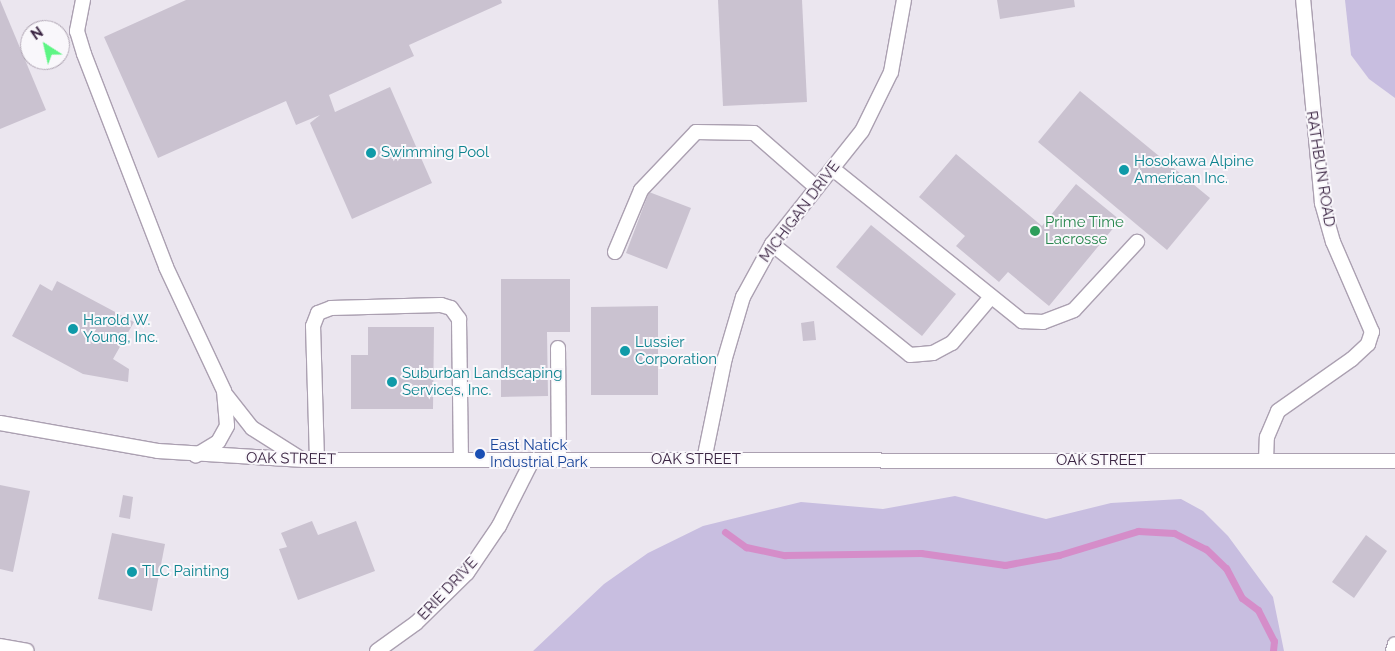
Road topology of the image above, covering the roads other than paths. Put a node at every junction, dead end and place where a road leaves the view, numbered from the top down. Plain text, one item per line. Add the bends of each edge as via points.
1 (83, 0) edge
2 (904, 0) edge
3 (1303, 0) edge
4 (833, 169) junction
5 (816, 187) junction
6 (1137, 242) dead end
7 (772, 244) junction
8 (615, 252) dead end
9 (990, 298) junction
10 (558, 348) dead end
11 (224, 391) junction
12 (0, 423) edge
13 (195, 455) junction
14 (310, 460) junction
15 (461, 460) junction
16 (559, 460) junction
17 (704, 460) junction
18 (532, 461) junction
19 (1266, 461) junction
20 (1395, 461) edge
21 (1395, 644) edge
22 (0, 646) edge
23 (27, 651) edge
24 (377, 651) edge
25 (1393, 651) edge

1 - 11 main road via 77,31 84,54 159,250
2 - 4 main road, MICHIGAN DRIVE via 891,72 862,131
3 - 19 main road, RATHBUN ROAD via 1322,203 1333,242 1372,332 1368,344 1352,359 1278,411 1266,437
4 - 5 main road, MICHIGAN DRIVE
4 - 9 main road
5 - 7 main road, MICHIGAN DRIVE
5 - 8 main road via 754,133 696,132 641,190
6 - 9 main road via 1082,303 1054,319 1022,321
7 - 9 main road via 910,355 933,353 952,343
7 - 17 main road, MICHIGAN DRIVE via 752,276 736,316
10 - 16 main road
11 - 13 main road via 227,426 218,442
11 - 14 main road via 252,428 279,449
12 - 13 main road, OAK STREET
13 - 14 main road, OAK STREET
14 - 15 main road, OAK STREET
14 - 15 main road via 314,326 318,313 331,308 441,305 451,308 459,319
15 - 18 main road, OAK STREET
16 - 17 main road, OAK STREET
16 - 18 main road, OAK STREET
17 - 19 main road, OAK STREET
18 - 24 main road, ERIE DRIVE via 499,526 466,573 416,622
19 - 20 main road, OAK STREET
21 - 25 main road
22 - 23 main road

